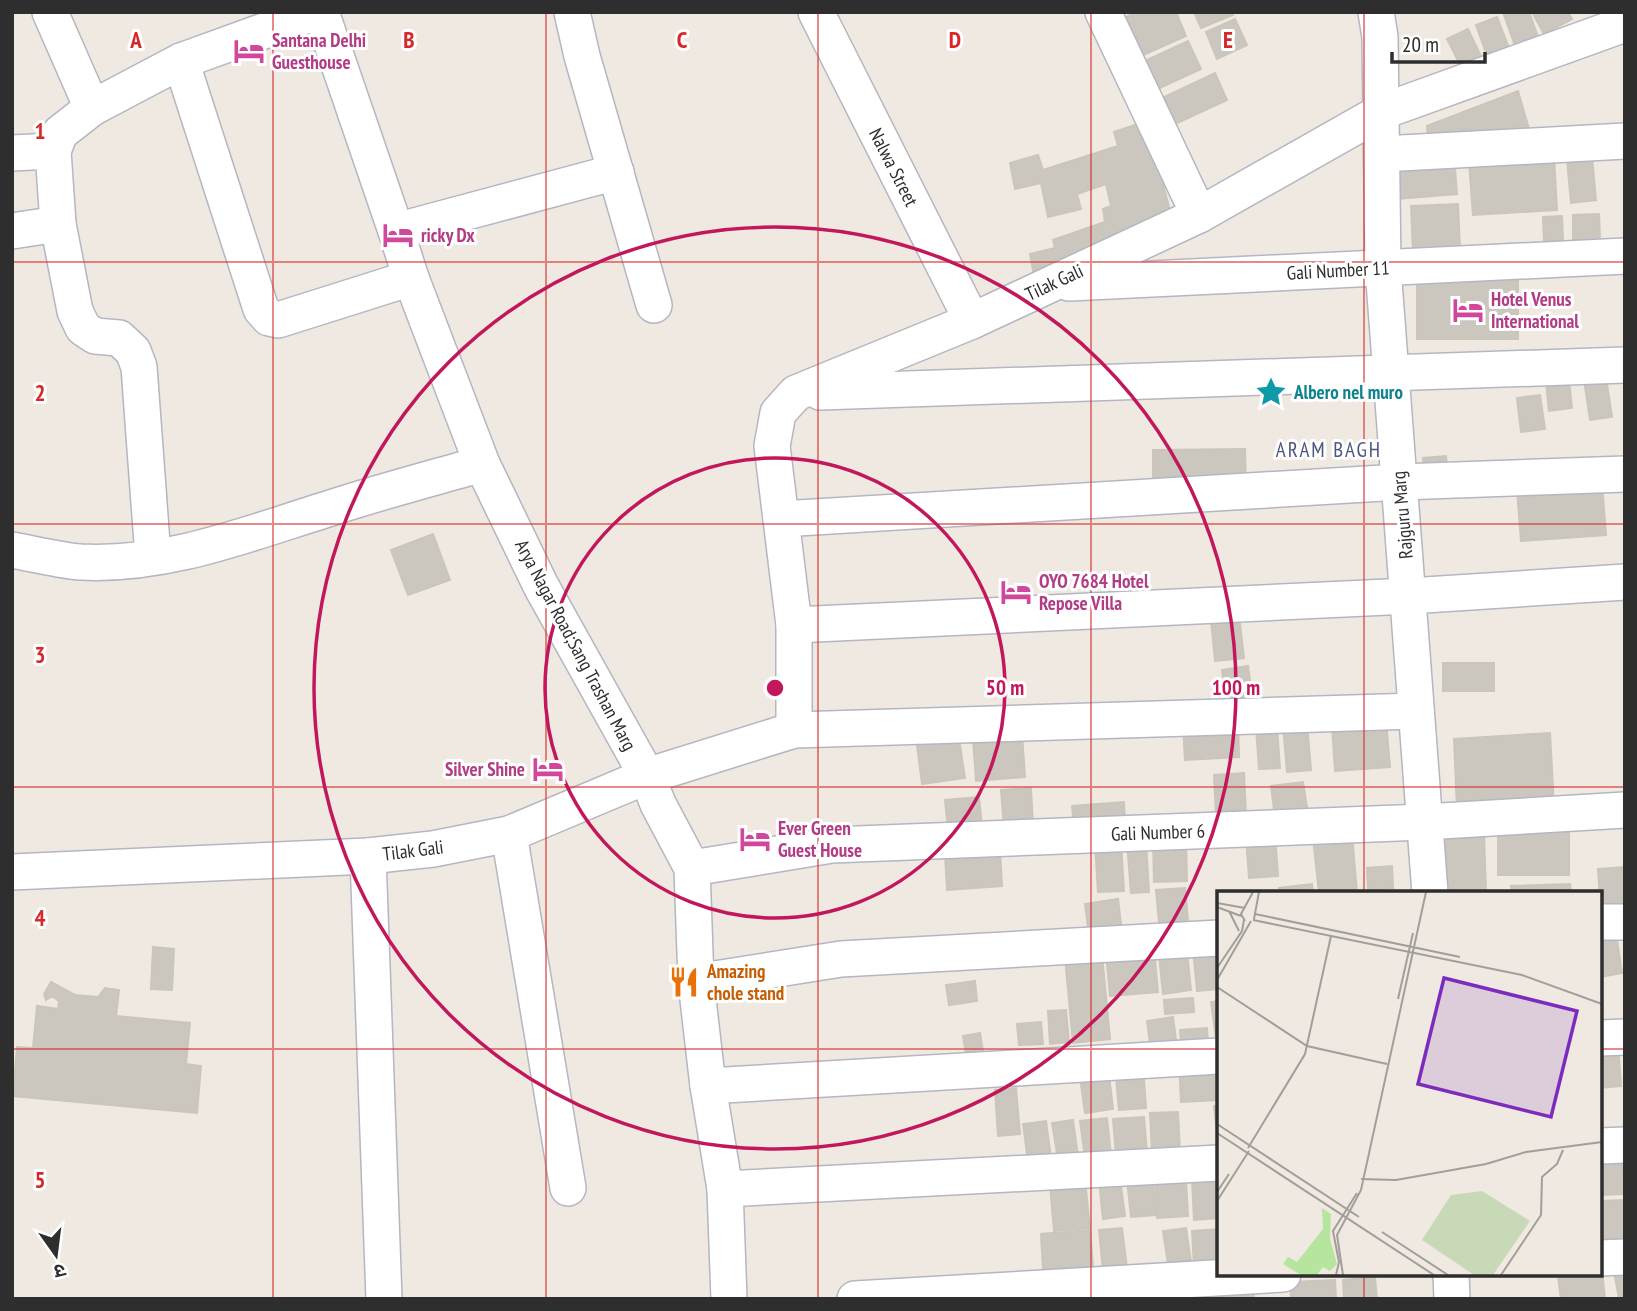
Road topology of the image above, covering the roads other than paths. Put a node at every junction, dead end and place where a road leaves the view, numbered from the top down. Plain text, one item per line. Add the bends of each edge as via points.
1 (50, 12) edge
2 (318, 12) edge
3 (572, 12) edge
4 (816, 12) edge
5 (1102, 12) edge
6 (1376, 12) edge
7 (1625, 24) edge
8 (181, 61) junction
9 (92, 108) junction
10 (1381, 112) junction
11 (1625, 141) edge
12 (52, 150) junction
13 (12, 153) edge
14 (1382, 154) junction
15 (616, 172) junction
16 (1199, 215) junction
17 (58, 224) junction
18 (12, 231) edge
19 (396, 231) junction
20 (1625, 256) edge
21 (1383, 268) junction
22 (411, 278) junction
23 (1050, 284) junction
24 (654, 305) dead end
25 (972, 321) junction
26 (1625, 365) edge
27 (1390, 373) junction
28 (796, 393) junction
29 (482, 464) junction
30 (1625, 474) edge
31 (1400, 482) junction
32 (781, 519) junction
33 (12, 550) edge
34 (153, 557) junction
35 (1625, 582) edge
36 (1409, 596) junction
37 (794, 625) junction
38 (1416, 710) junction
39 (794, 730) junction
40 (647, 776) junction
41 (1625, 810) edge
42 (1424, 822) junction
43 (509, 834) junction
44 (368, 856) junction
45 (692, 868) junction
46 (12, 872) edge
47 (1430, 891) edge
48 (1602, 922) edge
49 (1625, 922) edge
50 (1217, 938) edge
51 (696, 982) junction
52 (1625, 1037) edge
53 (1602, 1038) edge
54 (1217, 1056) edge
55 (708, 1086) junction
56 (1625, 1145) edge
57 (1602, 1146) edge
58 (1217, 1163) edge
59 (568, 1188) dead end
60 (725, 1189) junction
61 (1602, 1258) edge
62 (1625, 1258) edge
63 (1249, 1276) edge
64 (1451, 1276) edge
65 (384, 1299) edge
66 (729, 1299) edge
67 (855, 1299) edge
68 (1452, 1299) edge

1 - 9 street
2 - 8 street
2 - 19 street, Arya Nagar Road;Sang Trashan Marg
3 - 15 street
4 - 25 street, Nalwa Street
5 - 16 street
6 - 10 street, Rajguru Marg
7 - 10 street, Tilak Gali
8 - 9 street
8 - 22 street via 261,309 268,318 278,320
9 - 12 street via 60,133
10 - 14 street, Rajguru Marg
10 - 16 street, Tilak Gali
11 - 14 street
12 - 13 street
12 - 17 street
14 - 21 street, Rajguru Marg
15 - 19 street
15 - 24 street
16 - 23 street, Tilak Gali
17 - 18 street
17 - 34 street via 75,311 83,328 95,336 119,338 133,351 139,367
19 - 22 street, Arya Nagar Road;Sang Trashan Marg
20 - 21 street, Gali Number 11
21 - 23 street, Gali Number 11
21 - 27 street, Rajguru Marg
22 - 29 street, Arya Nagar Road;Sang Trashan Marg
23 - 25 street, Tilak Gali
25 - 28 street, Tilak Gali
26 - 27 street
27 - 28 street
27 - 31 street, Rajguru Marg
28 - 32 street via 778,413 772,446
29 - 34 street via 251,534
29 - 40 street, Arya Nagar Road;Sang Trashan Marg via 541,586
30 - 31 street
31 - 32 street
31 - 36 street, Rajguru Marg
32 - 37 street
33 - 34 street via 79,562
35 - 36 street
36 - 37 street
36 - 38 street, Rajguru Marg
37 - 39 street
38 - 39 street, Tilak Gali
38 - 42 street, Rajguru Marg
39 - 40 street, Tilak Gali
40 - 43 street, Tilak Gali
40 - 45 street, Arya Nagar Road;Sang Trashan Marg
41 - 42 street, Gali Number 6
42 - 45 street, Gali Number 6 via 832,845
42 - 47 street, Rajguru Marg
43 - 44 street, Tilak Gali
43 - 59 street
44 - 46 street, Tilak Gali
44 - 65 street
45 - 51 street, Arya Nagar Road;Sang Trashan Marg
48 - 49 street
50 - 51 street via 841,958
51 - 55 street, Arya Nagar Road;Sang Trashan Marg
52 - 53 street
54 - 55 street
55 - 60 street, Arya Nagar Road;Sang Trashan Marg
56 - 57 street
58 - 60 street
60 - 66 street, Arya Nagar Road;Sang Trashan Marg
61 - 62 street
63 - 67 street
64 - 68 street

